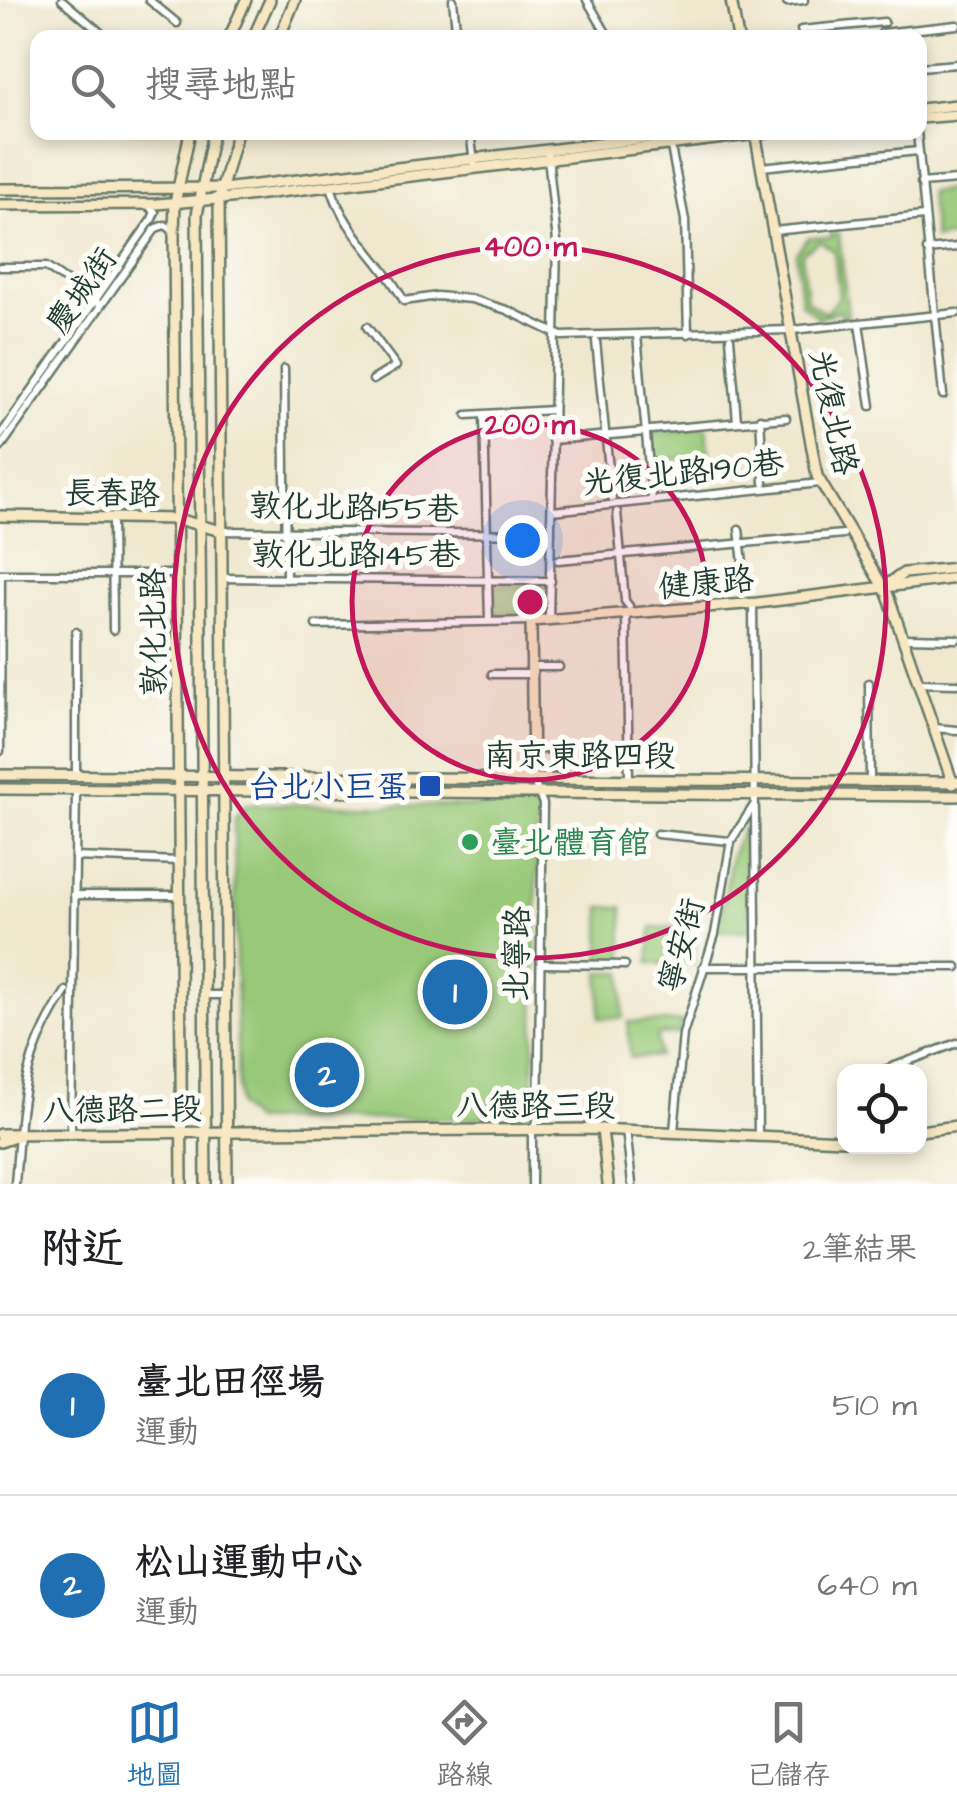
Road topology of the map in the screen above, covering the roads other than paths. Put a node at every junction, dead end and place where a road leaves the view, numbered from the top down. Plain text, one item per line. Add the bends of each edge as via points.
1 (62, 0) edge
2 (150, 0) edge
3 (246, 0) edge
4 (270, 0) edge
5 (295, 0) edge
6 (452, 0) edge
7 (588, 0) edge
8 (731, 0) edge
9 (804, 0) edge
10 (787, 2) edge
11 (884, 22) dead end
12 (177, 23) dead end
13 (957, 26) edge
14 (98, 30) edge
15 (233, 30) edge
16 (257, 30) edge
17 (282, 30) edge
18 (457, 30) edge
19 (605, 30) edge
20 (737, 30) edge
21 (801, 30) dead end
22 (914, 30) edge
23 (957, 64) edge
24 (927, 66) edge
25 (957, 106) edge
26 (927, 108) edge
27 (957, 114) edge
28 (927, 117) edge
29 (188, 140) edge
30 (211, 140) edge
31 (235, 140) edge
32 (471, 140) edge
33 (654, 140) edge
34 (668, 140) edge
35 (756, 140) edge
36 (917, 140) edge
37 (918, 151) junction
38 (548, 155) junction
39 (474, 163) junction
40 (761, 167) junction
41 (957, 180) edge
42 (921, 184) junction
43 (332, 186) junction
44 (177, 188) junction
45 (200, 188) junction
46 (0, 189) edge
47 (220, 194) junction
48 (198, 201) junction
49 (169, 203) junction
50 (0, 204) edge
51 (144, 204) junction
52 (155, 215) junction
53 (924, 216) junction
54 (773, 231) junction
55 (174, 233) junction
56 (957, 246) edge
57 (927, 250) junction
58 (0, 267) edge
59 (98, 304) junction
60 (957, 313) edge
61 (934, 315) junction
62 (858, 323) junction
63 (175, 328) junction
64 (198, 328) junction
65 (367, 328) dead end
66 (792, 330) junction
67 (688, 334) junction
68 (554, 335) junction
69 (637, 335) junction
70 (730, 338) dead end
71 (596, 341) dead end
72 (284, 368) dead end
73 (373, 380) dead end
74 (220, 388) junction
75 (198, 391) junction
76 (943, 396) dead end
77 (871, 406) dead end
78 (553, 410) junction
79 (467, 415) dead end
80 (484, 415) junction
81 (786, 418) dead end
82 (760, 419) junction
83 (737, 421) junction
84 (648, 431) junction
85 (0, 436) edge
86 (552, 440) junction
87 (0, 448) edge
88 (764, 483) dead end
89 (820, 483) junction
90 (612, 498) dead end
91 (652, 500) junction
92 (552, 511) junction
93 (616, 512) dead end
94 (0, 516) edge
95 (112, 518) junction
96 (177, 518) junction
97 (200, 525) junction
98 (739, 530) dead end
99 (221, 531) junction
100 (286, 531) junction
101 (488, 534) junction
102 (551, 534) junction
103 (843, 534) dead end
104 (741, 544) junction
105 (621, 554) junction
106 (558, 560) dead end
107 (743, 563) dead end
108 (957, 568) edge
109 (1, 574) edge
110 (113, 574) junction
111 (177, 574) junction
112 (221, 578) junction
113 (957, 578) edge
114 (286, 579) junction
115 (488, 580) junction
116 (551, 581) junction
117 (884, 587) junction
118 (753, 603) junction
119 (628, 610) junction
120 (549, 620) junction
121 (489, 621) junction
122 (531, 621) junction
123 (316, 625) dead end
124 (114, 630) dead end
125 (76, 632) dead end
126 (903, 638) junction
127 (957, 639) edge
128 (559, 667) dead end
129 (533, 670) junction
130 (492, 674) dead end
131 (870, 683) dead end
132 (918, 684) junction
133 (957, 684) edge
134 (934, 728) junction
135 (957, 730) edge
136 (534, 749) dead end
137 (560, 749) dead end
138 (0, 751) edge
139 (0, 776) edge
140 (76, 776) junction
141 (223, 776) junction
142 (179, 777) junction
143 (202, 777) junction
144 (629, 779) junction
145 (870, 779) junction
146 (532, 780) junction
147 (755, 780) junction
148 (954, 782) edge
149 (0, 790) edge
150 (180, 791) junction
151 (203, 791) junction
152 (76, 792) junction
153 (223, 792) junction
154 (540, 792) junction
155 (957, 796) edge
156 (755, 799) junction
157 (657, 834) dead end
158 (731, 841) junction
159 (75, 857) junction
160 (180, 862) junction
161 (74, 895) junction
162 (180, 895) junction
163 (540, 964) junction
164 (625, 965) dead end
165 (702, 967) junction
166 (755, 967) junction
167 (957, 967) edge
168 (66, 991) dead end
169 (225, 995) junction
170 (204, 996) junction
171 (957, 1043) edge
172 (901, 1064) edge
173 (957, 1126) edge
174 (532, 1129) junction
175 (602, 1129) junction
176 (626, 1129) junction
177 (927, 1130) edge
178 (674, 1131) junction
179 (227, 1132) junction
180 (182, 1133) junction
181 (206, 1133) junction
182 (0, 1134) edge
183 (71, 1135) junction
184 (18, 1136) junction
185 (758, 1137) junction
186 (837, 1140) edge
187 (0, 1142) edge
188 (15, 1184) edge
189 (182, 1184) edge
190 (206, 1184) edge
191 (227, 1184) edge
192 (532, 1184) edge
193 (608, 1184) edge
194 (632, 1184) edge

1 - 14 street
2 - 12 street
3 - 15 main road
4 - 16 main road
5 - 17 main road
6 - 18 street
7 - 19 street
8 - 20 main road
9 - 10 street
11 - 21 street
13 - 22 street
23 - 24 street
25 - 26 main road
27 - 28 main road
29 - 44 main road, 敦化北路
30 - 45 main road, 敦化北路
31 - 47 main road
32 - 39 street
33 - 38 main road
34 - 67 street via 685,220
35 - 40 main road, 光復北路
36 - 37 street
37 - 40 street
37 - 42 street
38 - 39 main road
38 - 68 street via 557,242
39 - 43 main road
39 - 47 main road
40 - 54 main road, 光復北路
41 - 42 street
42 - 53 street
43 - 47 main road
43 - 68 street via 346,226 382,262 404,301 471,299
44 - 45 main road
44 - 46 main road
44 - 49 main road, 敦化北路
45 - 47 main road
45 - 48 main road, 敦化北路
47 - 48 main road
47 - 74 main road
48 - 49 main road
48 - 64 main road, 敦化北路
49 - 51 main road
49 - 52 street, 慶城街
49 - 55 main road, 敦化北路
50 - 51 main road
51 - 52 street
52 - 59 street, 慶城街
53 - 54 street
53 - 57 street
54 - 66 main road, 光復北路
55 - 59 street, 慶城街 via 166,225 156,228
55 - 63 main road, 敦化北路
56 - 57 street
57 - 61 street
58 - 59 street via 46,268
59 - 85 street, 慶城街
59 - 87 street, 慶城街
60 - 61 street
61 - 62 street
61 - 76 street
62 - 66 street
62 - 77 street
63 - 64 main road
63 - 96 main road, 敦化北路
64 - 75 main road, 敦化北路
65 - 73 street via 396,366
66 - 67 street
66 - 89 main road, 光復北路
67 - 69 street
68 - 69 street
68 - 78 street
69 - 84 street
70 - 83 street
71 - 90 street
72 - 100 street
74 - 75 main road
74 - 99 main road
75 - 97 main road, 敦化北路
78 - 80 street
78 - 86 street
79 - 80 street
80 - 101 street
81 - 82 street
82 - 83 street
82 - 88 street
83 - 84 street
84 - 86 street
84 - 91 street
86 - 92 street
89 - 91 street, 光復北路190巷
89 - 117 main road, 光復北路
91 - 92 street, 光復北路190巷
92 - 102 street
93 - 105 street
94 - 95 main road, 長春路
95 - 96 main road, 長春路
95 - 110 street
96 - 97 main road, 長春路
96 - 111 main road, 敦化北路
97 - 99 main road, 長春路
97 - 143 main road, 敦化北路
98 - 104 street
99 - 100 street, 敦化北路155巷
99 - 112 main road
100 - 101 street, 敦化北路155巷
100 - 114 street
101 - 102 street, 敦化北路155巷
101 - 115 street, 敦化北路155巷
102 - 116 street
103 - 104 street
104 - 105 street
104 - 107 street
105 - 106 street
105 - 119 street
108 - 117 main road, 健康路 via 904,574
109 - 110 street
109 - 138 street
110 - 111 street
110 - 124 street
111 - 142 main road, 敦化北路
112 - 114 street, 敦化北路145巷
112 - 141 main road
113 - 117 main road, 健康路
114 - 115 street, 敦化北路145巷
115 - 116 street, 敦化北路145巷
115 - 121 street, 敦化北路155巷
116 - 120 street
117 - 118 main road, 健康路
117 - 126 main road, 光復北路
118 - 119 main road, 健康路
118 - 147 street
119 - 120 main road, 健康路
119 - 144 street
120 - 122 main road, 健康路
121 - 122 street, 健康路
121 - 123 street, 健康路
122 - 129 main road
125 - 140 street
126 - 127 street
126 - 132 main road, 光復北路
128 - 129 street
129 - 130 street
129 - 146 main road
131 - 145 street
132 - 133 street
132 - 134 main road, 光復北路
134 - 135 street
134 - 148 main road, 光復北路
136 - 137 street
139 - 140 main road, 南京東路四段
140 - 142 main road, 南京東路四段
141 - 143 main road, 南京東路四段
141 - 146 main road, 南京東路四段
141 - 153 main road
142 - 143 main road, 南京東路四段
142 - 150 main road, 敦化北路
143 - 151 main road, 敦化北路
144 - 146 main road, 南京東路四段
144 - 147 main road, 南京東路四段
145 - 147 main road, 南京東路四段
145 - 148 main road, 南京東路四段
146 - 154 street
147 - 156 street
148 - 155 main road, 光復北路
149 - 152 main road, 南京東路四段
150 - 151 main road, 南京東路四段
150 - 152 main road, 南京東路四段
150 - 160 main road, 敦化北路
151 - 153 main road, 南京東路四段
151 - 170 main road, 敦化北路
152 - 159 street
153 - 154 main road, 南京東路四段
153 - 169 main road
154 - 156 main road, 南京東路四段
154 - 163 street, 北寧路
155 - 156 main road, 南京東路四段
156 - 158 street, 寧安街
156 - 166 street
157 - 158 street
158 - 165 street, 寧安街 via 715,934
159 - 160 street
159 - 161 street
160 - 162 main road, 敦化北路
161 - 162 street
161 - 183 street
162 - 180 main road, 敦化北路
163 - 164 street
163 - 174 street, 北寧路 via 538,1118
165 - 166 street
165 - 178 street, 寧安街 via 683,1034
166 - 167 street
166 - 185 street
168 - 184 street via 31,1056
169 - 170 street
169 - 179 main road
170 - 181 main road, 敦化北路
171 - 172 street
173 - 177 main road
174 - 175 main road, 八德路三段
174 - 179 main road, 八德路三段
174 - 192 street, 北寧路
175 - 176 main road, 八德路三段
175 - 193 main road
176 - 178 main road, 八德路三段
176 - 194 street
178 - 185 main road, 八德路三段
179 - 181 main road, 八德路二段
179 - 191 main road
180 - 181 main road, 八德路二段
180 - 183 main road, 八德路二段
180 - 189 main road, 敦化北路
181 - 190 main road, 敦化北路
182 - 184 main road, 八德路二段
183 - 184 main road, 八德路二段
184 - 187 main road, 八德路二段
184 - 188 street
185 - 186 main road, 八德路三段

